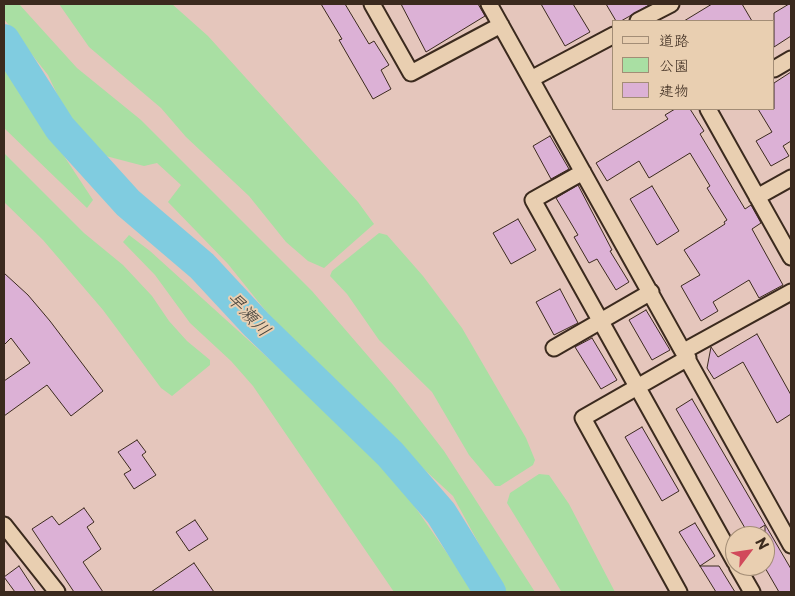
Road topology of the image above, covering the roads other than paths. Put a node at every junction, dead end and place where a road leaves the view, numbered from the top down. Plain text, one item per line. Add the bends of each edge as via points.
1 (372, 4) edge
2 (489, 4) edge
3 (671, 4) edge
4 (654, 13) edge
5 (640, 20) edge
6 (501, 25) junction
7 (612, 36) edge
8 (791, 59) edge
9 (775, 68) edge
10 (532, 79) junction
11 (709, 110) edge
12 (584, 172) junction
13 (791, 178) edge
14 (758, 197) junction
15 (791, 257) edge
16 (651, 292) junction
17 (791, 292) edge
18 (600, 320) junction
19 (554, 348) dead end
20 (686, 354) junction
21 (637, 387) junction
22 (4, 525) edge
23 (725, 544) edge
24 (791, 545) edge
25 (743, 576) edge
26 (57, 592) edge
27 (679, 592) edge
28 (752, 592) edge

1 - 6 street via 411,73
2 - 6 street
3 - 4 street
4 - 5 street
6 - 10 street
7 - 10 street
8 - 9 street
10 - 12 street
11 - 14 street
12 - 16 street
12 - 18 street via 533,200
13 - 14 street
14 - 15 street
16 - 18 street
16 - 20 street
17 - 20 street
18 - 19 street
18 - 21 street
20 - 21 street
20 - 24 street
21 - 23 street
21 - 27 street via 583,418
22 - 26 street
25 - 28 street

